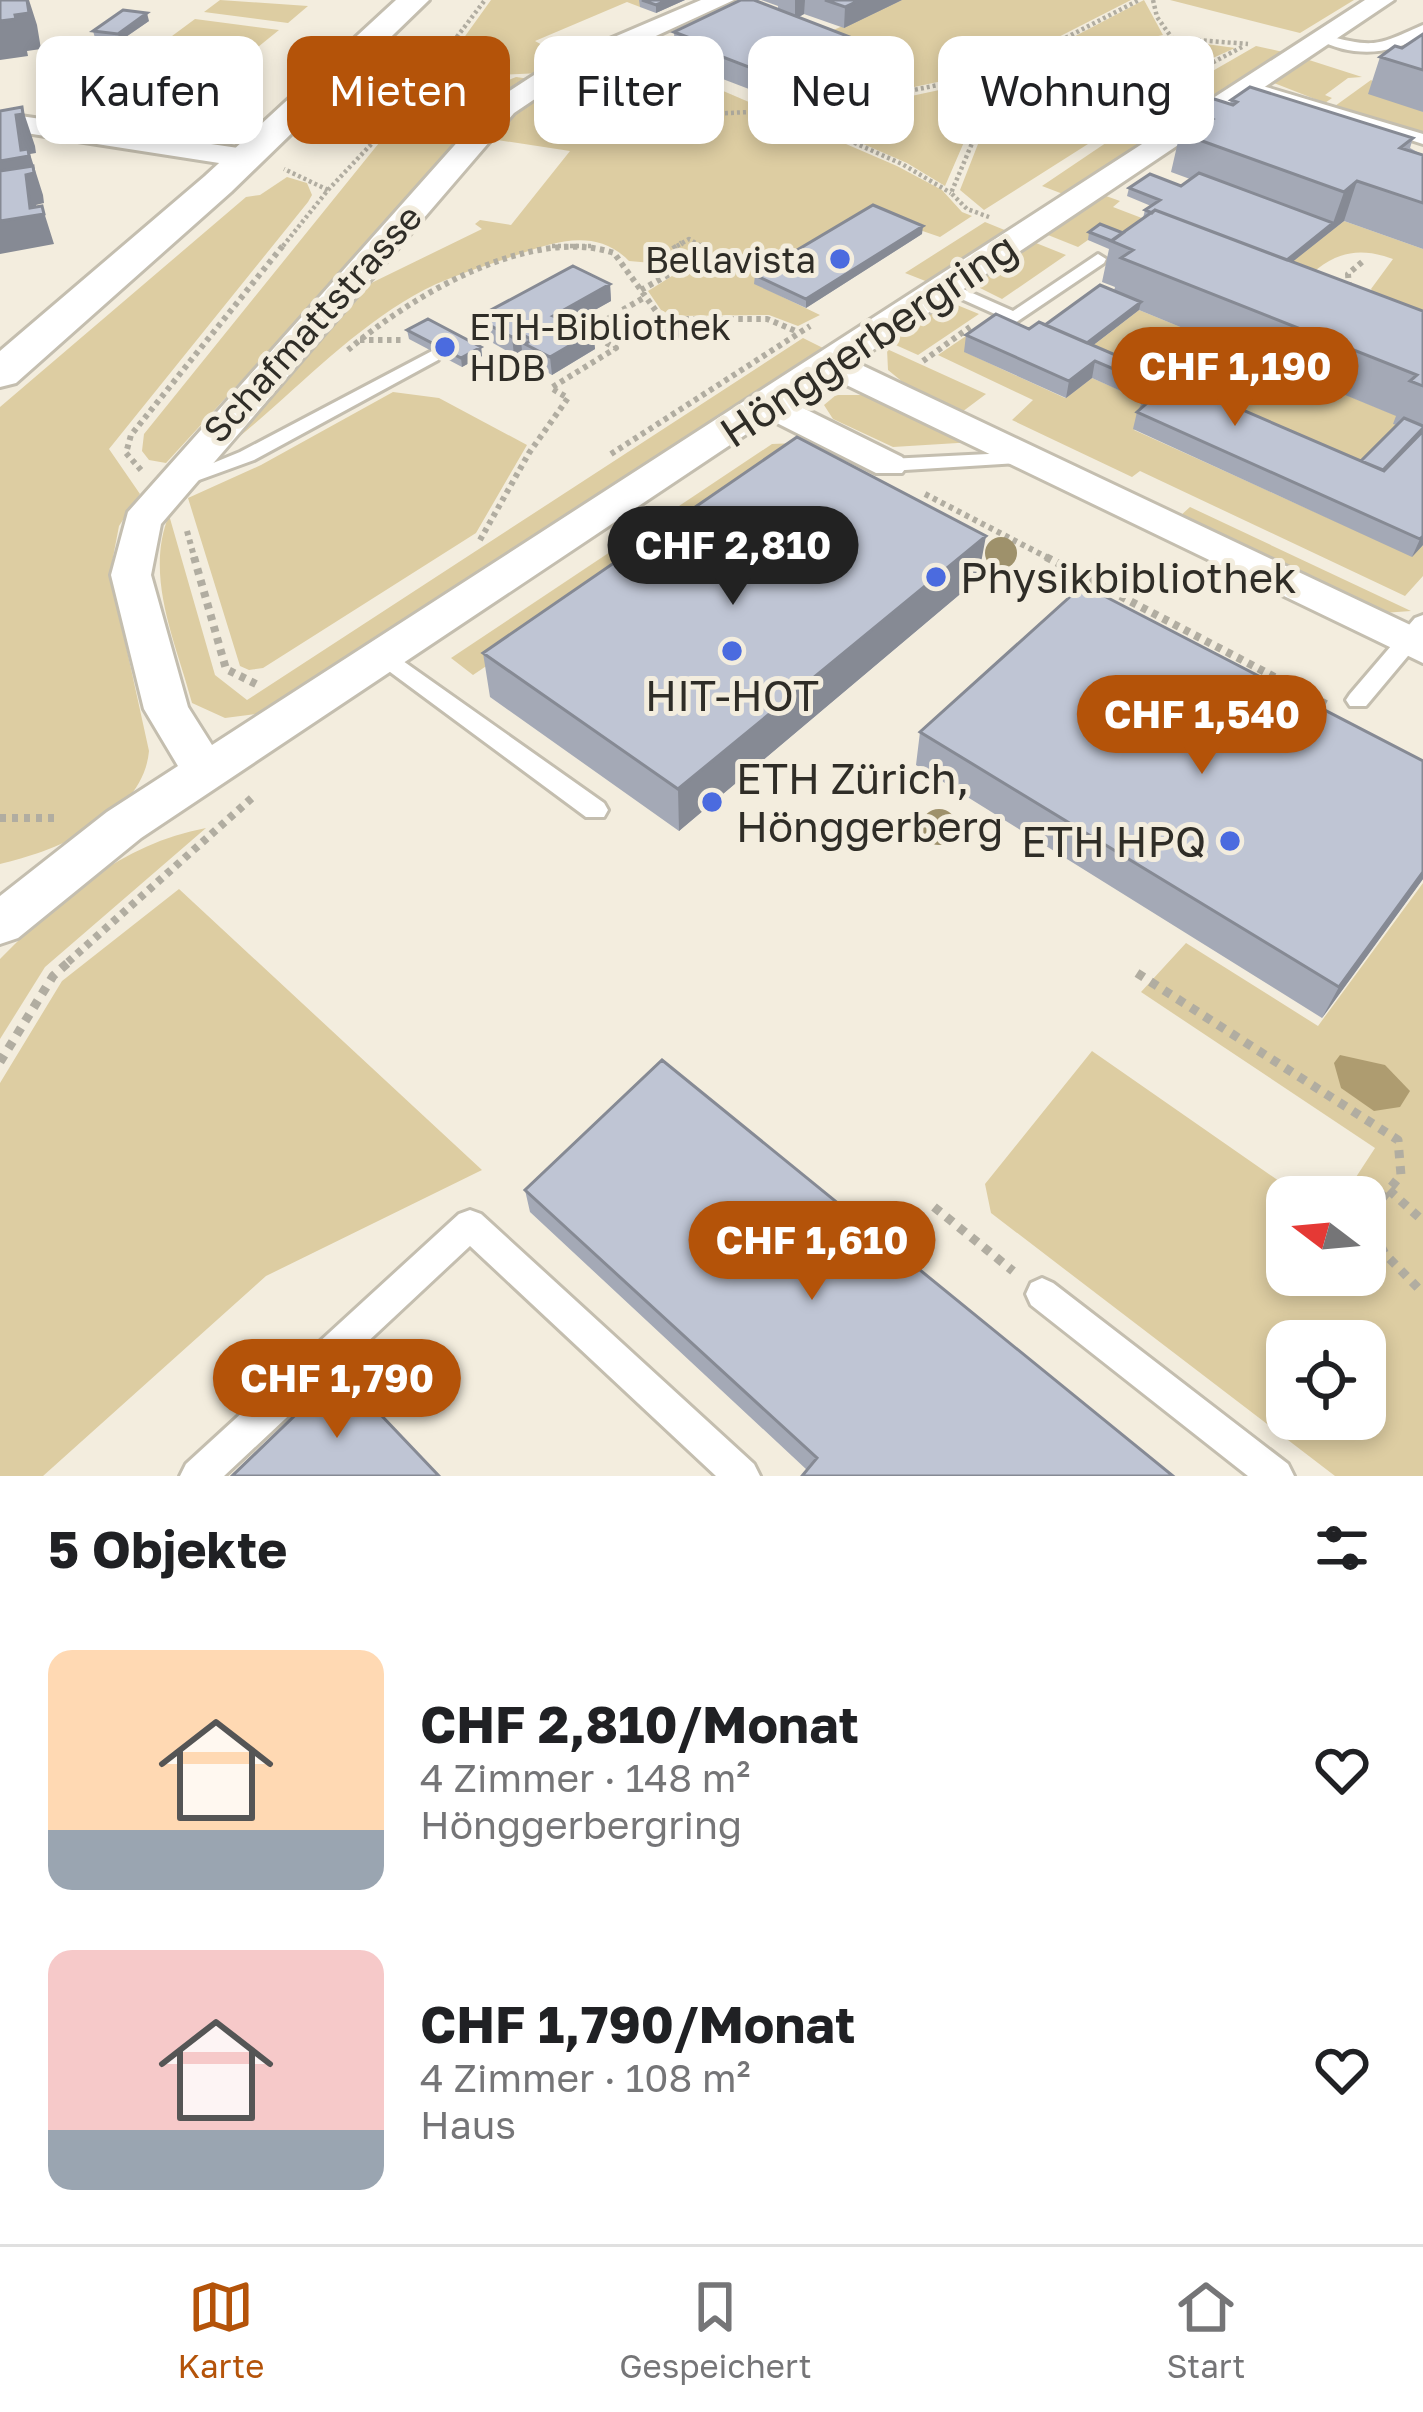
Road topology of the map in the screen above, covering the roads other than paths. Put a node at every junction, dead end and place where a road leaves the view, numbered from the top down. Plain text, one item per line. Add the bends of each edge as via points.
1 (414, 0) edge
2 (722, 0) edge
3 (1382, 0) edge
4 (1423, 29) edge
5 (1324, 39) junction
6 (1380, 50) junction
7 (1403, 57) edge
8 (1266, 89) junction
9 (1295, 119) edge
10 (0, 121) edge
11 (1423, 139) edge
12 (245, 158) junction
13 (1098, 259) dead end
14 (946, 288) junction
15 (432, 356) edge
16 (831, 364) junction
17 (0, 374) edge
18 (769, 405) junction
19 (1027, 458) junction
20 (897, 474) joint
21 (169, 485) junction
22 (1418, 637) edge
23 (386, 657) junction
24 (1358, 700) dead end
25 (207, 775) junction
26 (595, 811) dead end
27 (5, 914) edge
28 (1042, 1294) road end
29 (198, 1476) edge
30 (742, 1476) edge
31 (1276, 1476) edge

1 - 12 street
2 - 21 street, Schafmattstrasse via 546,77 505,107
3 - 5 street, Hönggerbergring
4 - 6 lane
5 - 6 lane
5 - 8 street, Hönggerbergring
6 - 7 lane
8 - 9 lane
8 - 11 lane
8 - 14 street, Hönggerbergring
10 - 12 street
12 - 17 street
13 - 14 lane via 1015,318
14 - 16 street, Hönggerbergring
15 - 21 lane via 247,456
16 - 18 street, Hönggerbergring
16 - 19 street
18 - 20 street
18 - 23 street, Hönggerbergring
19 - 20 lane
19 - 22 street
21 - 25 street, Schafmattstrasse via 142,520 131,574 166,710
22 - 24 lane
23 - 25 street, Hönggerbergring
23 - 26 lane
25 - 27 street, Hönggerbergring
28 - 31 lane
29 - 30 lane via 470,1225

